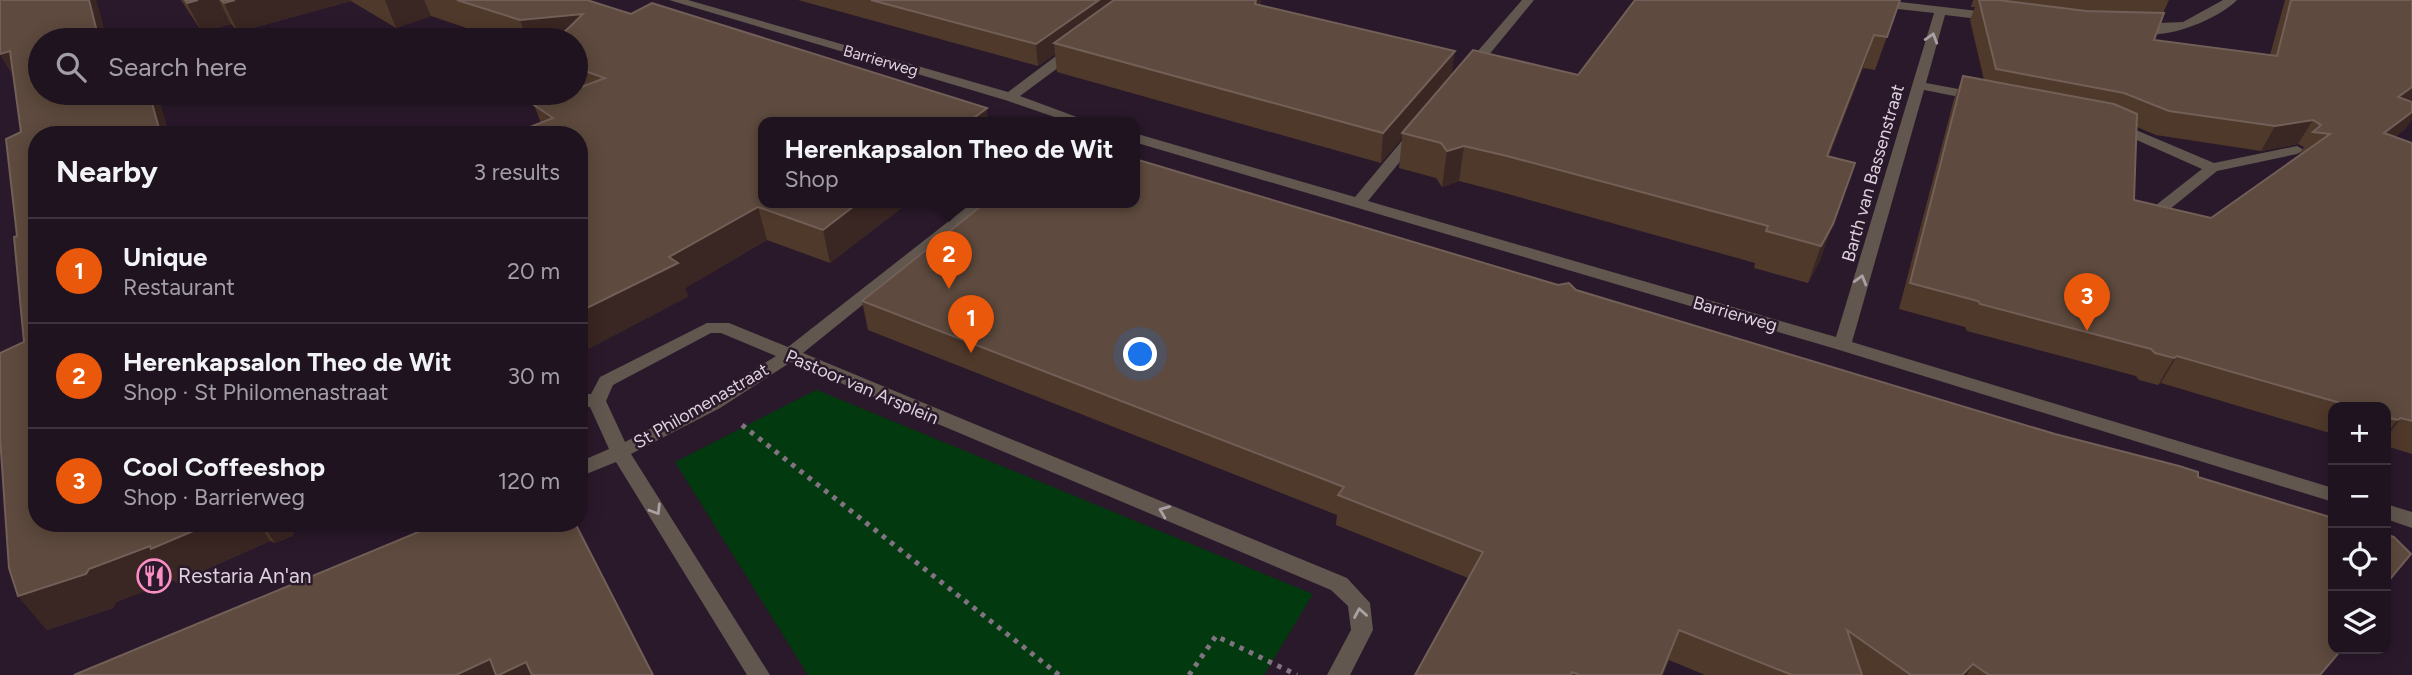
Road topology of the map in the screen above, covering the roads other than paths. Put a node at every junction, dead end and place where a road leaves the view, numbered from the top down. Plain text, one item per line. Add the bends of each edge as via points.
1 (675, 0) edge
2 (1528, 0) edge
3 (1853, 0) edge
4 (2231, 0) edge
5 (1940, 12) junction
6 (2014, 19) edge
7 (2124, 28) edge
8 (1086, 41) edge
9 (1456, 85) edge
10 (1918, 85) junction
11 (1010, 97) junction
12 (1999, 101) edge
13 (1068, 117) edge
14 (1429, 117) edge
15 (2107, 122) edge
16 (1140, 138) edge
17 (2297, 149) dead end
18 (2212, 168) junction
19 (1358, 203) junction
20 (976, 208) edge
21 (2148, 219) edge
22 (1842, 345) junction
23 (788, 356) junction
24 (588, 401) edge
25 (620, 452) junction
26 (588, 466) edge
27 (2328, 493) edge
28 (2391, 514) edge
29 (2412, 520) edge
30 (759, 675) edge
31 (1338, 675) edge

1 - 11 street, Barrierweg
2 - 9 street
3 - 5 street
4 - 7 street via 2201,22 2164,30
5 - 6 street
10 -> 5 street, Barth van Bassenstraat
8 - 11 street
10 - 12 street
22 -> 10 street, Barth van Bassenstraat
11 - 13 street, Barrierweg
14 - 19 street
15 - 18 street
16 - 19 street, Barrierweg
17 - 18 street
18 - 21 street
19 - 22 street, Barrierweg
20 - 23 street, St Philomenastraat
22 - 27 street, Barrierweg
23 - 24 street, Pastoor van Arsplein via 723,327 707,328 606,381
23 - 25 street, St Philomenastraat via 714,403
31 -> 23 street, Pastoor van Arsplein via 1362,630 1359,603 1339,584
24 - 25 street, Pastoor van Arsplein
25 - 26 street, St Philomenastraat
25 -> 30 street, Pastoor van Arsplein
28 - 29 street

